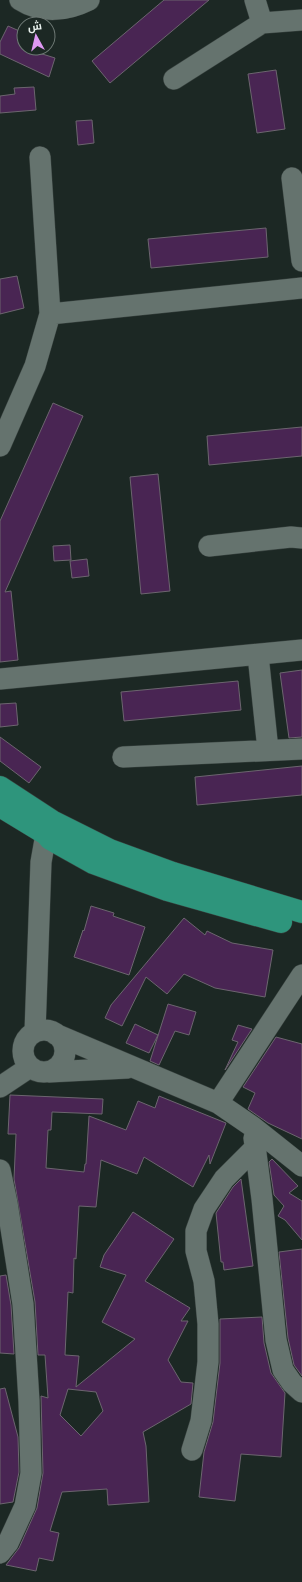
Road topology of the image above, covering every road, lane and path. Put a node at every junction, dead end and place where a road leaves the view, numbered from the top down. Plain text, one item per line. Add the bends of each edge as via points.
1 (20, 0) edge
2 (89, 0) edge
3 (255, 0) edge
4 (302, 20) edge
5 (262, 23) junction
6 (174, 79) dead end
7 (40, 157) dead end
8 (292, 178) dead end
9 (302, 261) edge
10 (302, 288) edge
11 (50, 314) junction
12 (0, 446) edge
13 (302, 538) edge
14 (209, 546) dead end
15 (302, 650) edge
16 (258, 655) junction
17 (0, 679) edge
18 (302, 749) edge
19 (268, 750) junction
20 (123, 757) dead end
21 (0, 787) edge
22 (0, 806) edge
23 (49, 828) junction
24 (302, 912) edge
25 (302, 928) edge
26 (302, 975) edge
27 (45, 1033) junction
28 (133, 1068) junction
29 (39, 1069) junction
30 (0, 1087) edge
31 (218, 1103) junction
32 (254, 1137) junction
33 (302, 1166) edge
34 (0, 1170) edge
35 (4, 1204) edge
36 (302, 1392) edge
37 (192, 1450) dead end
38 (0, 1553) edge

1 - 2 street via 42,9 58,10
3 - 5 street
4 - 5 street
5 - 6 street
7 - 11 street
8 - 9 street
10 - 11 street
11 - 12 street via 35,366
13 - 14 street
15 - 16 street
16 - 17 street
16 - 19 street
18 - 19 street
19 - 20 street
21 - 23 main road
22 - 23 main road
23 - 24 main road via 173,873
23 - 25 main road via 56,842 100,866 167,890
23 - 27 street via 41,862
26 - 31 street
27 - 28 street
27 - 29 street via 26,1041 23,1048 26,1061
27 - 29 street via 60,1038 64,1058 55,1069
28 - 29 street
28 - 31 street
29 - 30 street
31 - 32 street
32 - 33 street
32 - 36 street via 276,1340 283,1370
32 - 37 street via 204,1209 196,1231 196,1251 208,1324 208,1362 201,1421
34 - 35 street
35 - 38 street via 24,1304 31,1473 25,1506 8,1543

